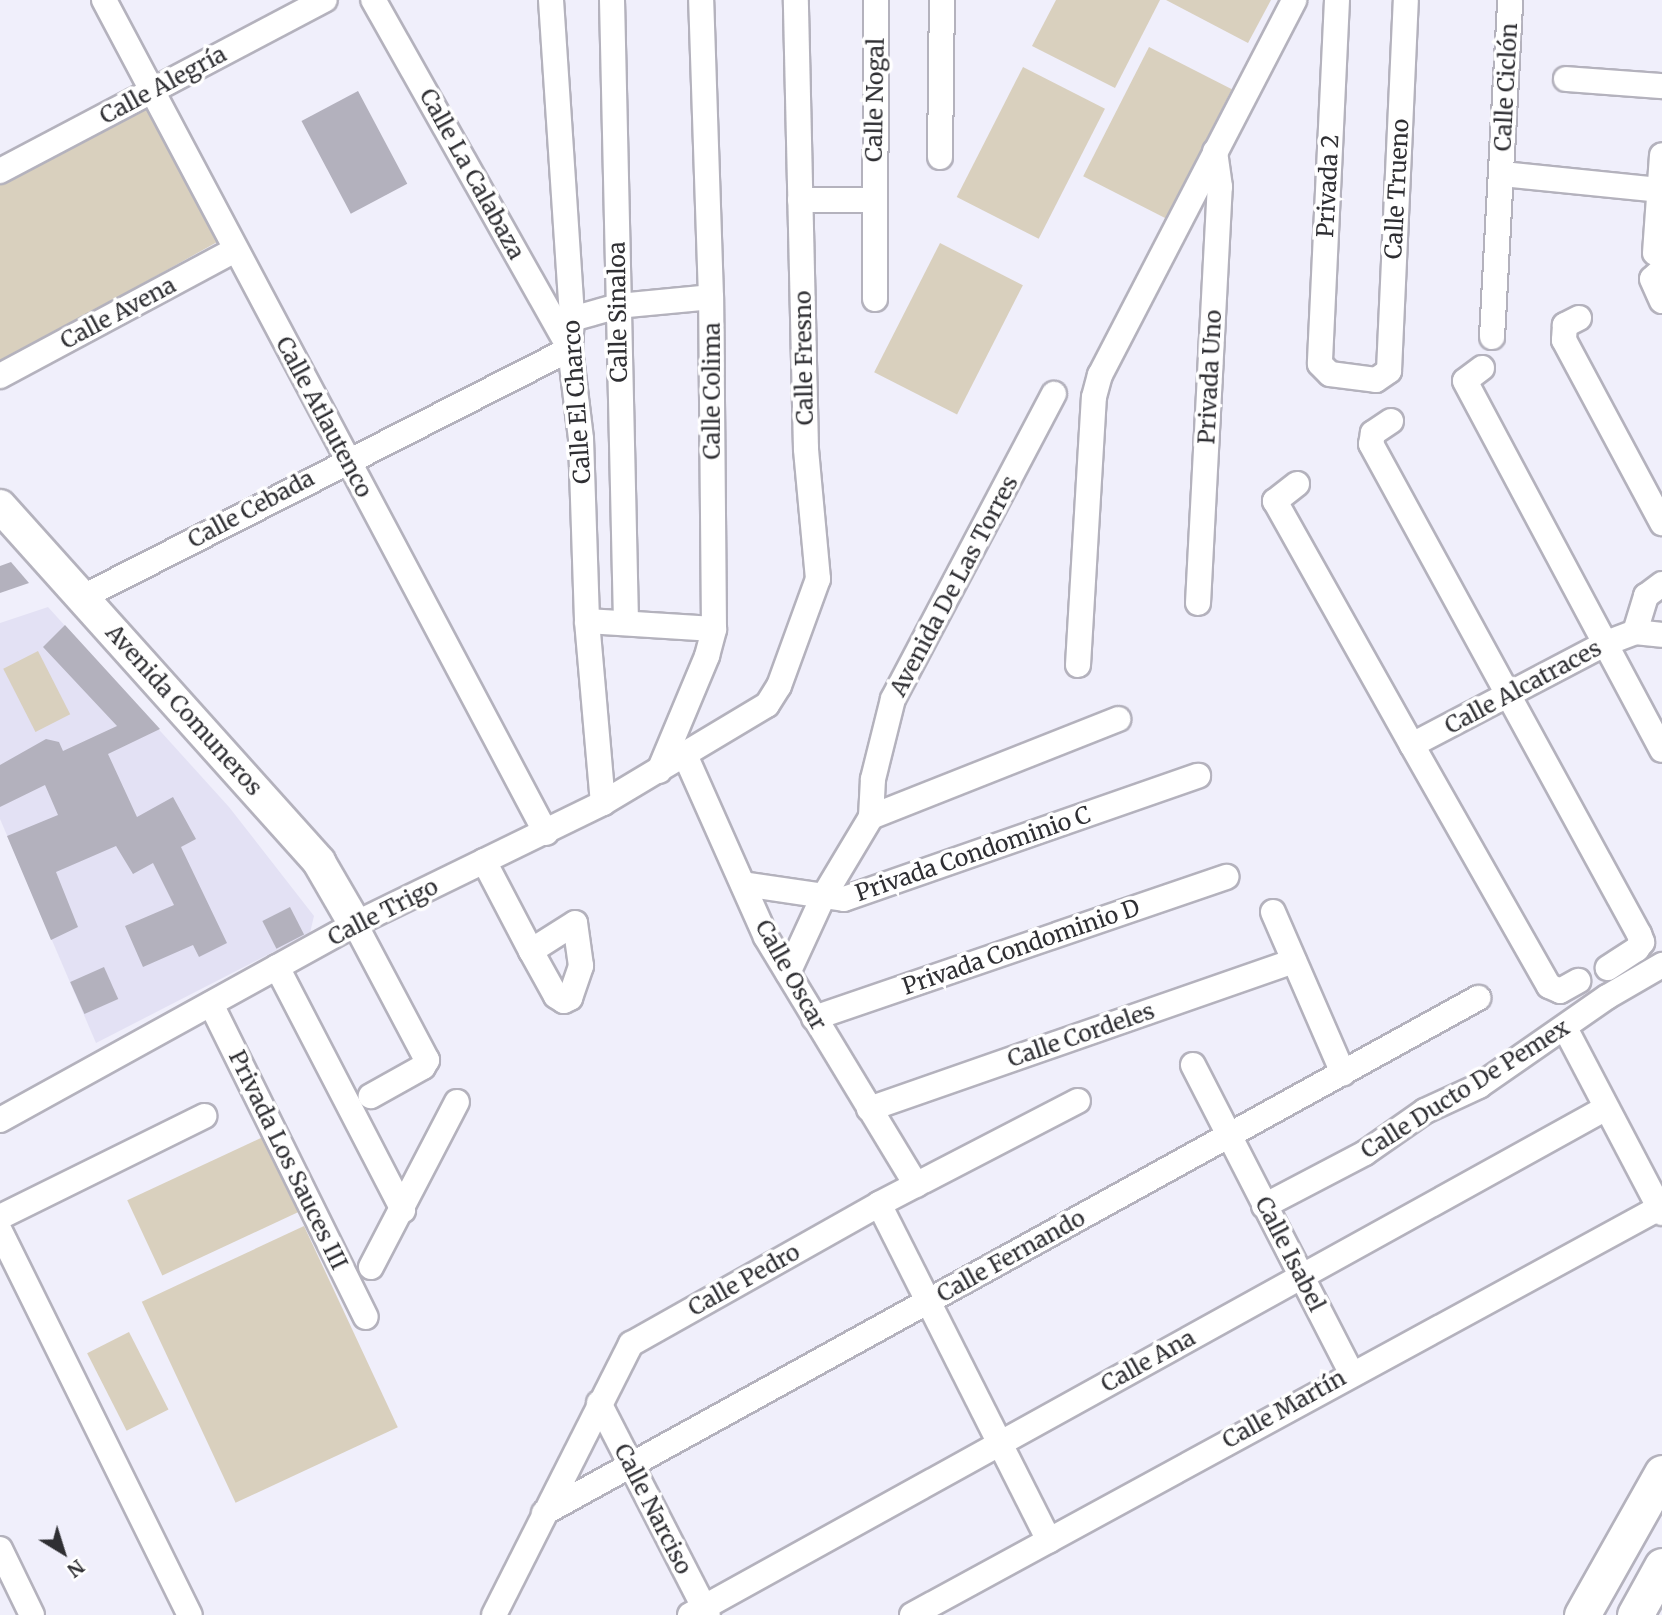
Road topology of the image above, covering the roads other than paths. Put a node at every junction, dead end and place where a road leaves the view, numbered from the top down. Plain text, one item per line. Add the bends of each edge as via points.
1 (104, 0) edge
2 (325, 0) edge
3 (373, 0) edge
4 (551, 0) edge
5 (612, 0) edge
6 (701, 0) edge
7 (796, 0) edge
8 (876, 0) edge
9 (942, 0) edge
10 (1294, 0) edge
11 (1337, 0) edge
12 (1406, 0) edge
13 (1510, 0) edge
14 (1566, 79) dead end
15 (1662, 86) edge
16 (152, 91) junction
17 (1215, 151) junction
18 (1662, 155) edge
19 (940, 157) dead end
20 (0, 171) edge
21 (1502, 174) junction
22 (1659, 190) junction
23 (800, 200) junction
24 (873, 200) junction
25 (235, 250) junction
26 (1658, 261) edge
27 (711, 297) junction
28 (875, 299) dead end
29 (1662, 301) edge
30 (618, 306) junction
31 (1579, 318) dead end
32 (572, 320) junction
33 (1492, 337) dead end
34 (570, 349) junction
35 (1482, 368) dead end
36 (0, 376) edge
37 (1385, 378) joint
38 (1054, 394) dead end
39 (1391, 421) dead end
40 (347, 459) junction
41 (1297, 484) dead end
42 (0, 506) edge
43 (1662, 523) edge
44 (1662, 584) edge
45 (83, 597) junction
46 (1198, 603) dead end
47 (587, 621) junction
48 (626, 623) junction
49 (714, 629) junction
50 (1635, 632) junction
51 (1662, 635) edge
52 (1604, 644) junction
53 (1078, 665) dead end
54 (1510, 692) junction
55 (767, 705) joint
56 (1118, 719) dead end
57 (1412, 745) junction
58 (1662, 750) edge
59 (685, 755) junction
60 (659, 771) junction
61 (1198, 776) dead end
62 (603, 803) junction
63 (871, 817) junction
64 (546, 833) junction
65 (484, 861) junction
66 (1227, 877) dead end
67 (743, 884) junction
68 (821, 899) junction
69 (1273, 912) dead end
70 (355, 924) junction
71 (531, 951) junction
72 (1294, 961) junction
73 (1662, 965) edge
74 (277, 967) junction
75 (1608, 968) dead end
76 (788, 973) junction
77 (1578, 981) dead end
78 (1478, 998) dead end
79 (211, 1004) junction
80 (814, 1018) junction
81 (1565, 1028) junction
82 (1193, 1065) dead end
83 (1343, 1073) junction
84 (371, 1096) dead end
85 (1078, 1101) dead end
86 (457, 1102) dead end
87 (869, 1108) junction
88 (1606, 1108) junction
89 (204, 1116) dead end
90 (0, 1120) edge
91 (1229, 1136) junction
92 (916, 1185) junction
93 (879, 1204) junction
94 (1264, 1206) junction
95 (403, 1210) junction
96 (1660, 1211) edge
97 (0, 1217) edge
98 (0, 1231) edge
99 (371, 1267) dead end
100 (1301, 1276) junction
101 (931, 1300) junction
102 (366, 1317) dead end
103 (1351, 1372) junction
104 (599, 1403) junction
105 (1002, 1443) junction
106 (629, 1465) junction
107 (1662, 1473) edge
108 (544, 1513) junction
109 (1048, 1540) junction
110 (0, 1549) edge
111 (1662, 1566) edge
112 (701, 1613) edge
113 (32, 1615) edge
114 (190, 1615) edge
115 (494, 1615) edge
116 (912, 1615) edge
117 (1582, 1615) edge
118 (1634, 1615) edge

1 - 16 street, Calle Atlautenco
2 - 16 street, Calle Alegría
3 - 34 street, Calle La Calabaza
4 - 32 street, Calle El Charco
5 - 30 street, Calle Sinaloa
6 - 27 street, Calle Colima
7 - 23 street, Calle Fresno
8 - 24 street, Calle Nogal
9 - 19 street
10 - 17 street
11 - 37 street, Privada 2 via 1320,364 1324,371
12 - 37 street, Calle Trueno via 1389,371
13 - 21 street, Calle Ciclón
14 - 15 street
16 - 20 street, Calle Alegría
16 - 25 street, Calle Atlautenco
17 - 46 street, Privada Uno via 1220,187
17 - 53 street via 1100,374 1094,397
18 - 22 street
21 - 22 street
21 - 33 street, Calle Ciclón
22 - 26 street
23 - 24 street
23 - 55 street, Calle Fresno via 806,449 818,579 779,686
24 - 28 street, Calle Nogal
25 - 36 street, Calle Avena
25 - 40 street, Calle Atlautenco
26 - 29 street via 1652,279
27 - 30 street
27 - 49 street, Calle Colima
30 - 32 street
30 - 48 street, Calle Sinaloa
31 - 43 street via 1565,325 1564,340
32 - 34 street, Calle El Charco
34 - 40 street, Calle Cebada
34 - 47 street, Calle El Charco via 581,439
35 - 52 street via 1465,381
38 - 63 street, Avenida De Las Torres via 893,699 873,779
39 - 54 street via 1373,433 1371,444
40 - 45 street, Calle Cebada
40 - 64 street, Calle Atlautenco
41 - 57 street via 1275,501
42 - 45 main road, Avenida Comuneros
44 - 50 street via 1646,596
45 - 70 main road, Avenida Comuneros via 319,862
47 - 48 street
47 - 62 street, Calle El Charco
48 - 49 street
49 - 60 street, Calle Colima
50 - 51 street, Calle Alcatraces
50 - 52 street, Calle Alcatraces
52 - 54 street, Calle Alcatraces
52 - 58 street
54 - 57 street, Calle Alcatraces
54 - 75 street via 1642,942
55 - 59 street, Calle Trigo
56 - 63 street
57 - 77 street via 1549,986 1560,991
59 - 60 street, Calle Trigo
59 - 67 street, Calle Oscar
60 - 62 street, Calle Trigo
61 - 68 street, Privada Condominio C via 844,899
62 - 64 street, Calle Trigo
63 - 68 street, Avenida De Las Torres
64 - 65 street, Calle Trigo
65 - 70 street, Calle Trigo
65 - 71 street
66 - 80 street, Privada Condominio D
67 - 68 street, Privada Condominio C
67 - 76 street, Calle Oscar
68 - 76 street, Avenida De Las Torres
69 - 72 street
70 - 74 street, Calle Trigo
70 - 84 street via 427,1060 423,1067
71 - 71 street via 556,996 564,1001 570,998 582,966 578,928 570,925
72 - 83 street
72 - 87 street, Calle Cordeles
73 - 81 street, Calle Ducto De Pemex
74 - 79 street, Calle Trigo
74 - 95 street
76 - 80 street, Calle Oscar
78 - 83 street, Calle Fernando
79 - 90 street, Calle Trigo
79 - 102 street, Privada Los Sauces III
80 - 87 street, Calle Oscar
81 - 88 street
81 - 94 street, Calle Ducto De Pemex via 1479,1086 1425,1111 1365,1153
82 - 91 street, Calle Isabel
83 - 91 street, Calle Fernando
85 - 92 street, Calle Pedro
86 - 95 street
87 - 92 street, Calle Oscar
88 - 96 street
88 - 100 street, Calle Ana
89 - 97 street
91 - 94 street, Calle Isabel
91 - 101 street, Calle Fernando
92 - 93 street, Calle Pedro
93 - 101 street
93 - 104 street, Calle Pedro via 631,1344
94 - 100 street, Calle Isabel
95 - 99 street
96 - 103 street, Calle Martín
98 - 114 street
100 - 103 street, Calle Isabel
100 - 105 street, Calle Ana
101 - 105 street
101 - 106 street, Calle Fernando
103 - 109 street, Calle Martín
104 - 106 street, Calle Narciso
104 - 108 street, Calle Pedro
105 - 109 street
105 - 112 street, Calle Ana
106 - 108 street, Calle Fernando
106 - 112 street, Calle Narciso
107 - 117 highway
108 - 115 street, Calle Pedro
109 - 116 street, Calle Martín
110 - 113 street
111 - 118 highway

